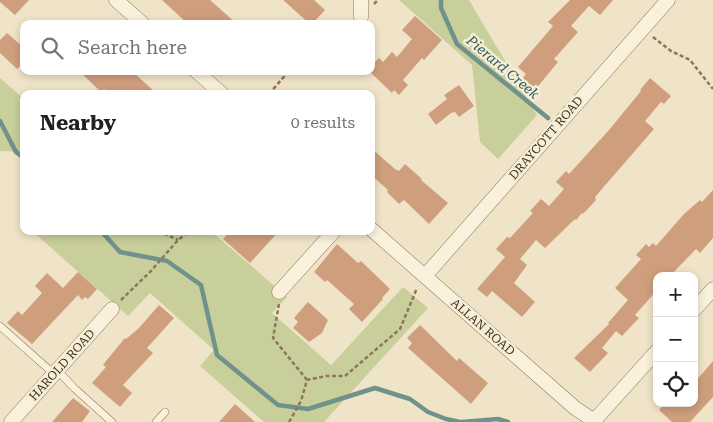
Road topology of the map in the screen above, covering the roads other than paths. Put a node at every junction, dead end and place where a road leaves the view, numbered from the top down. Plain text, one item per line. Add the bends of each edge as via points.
1 (116, 0) edge
2 (361, 0) edge
3 (668, 0) edge
4 (362, 17) dead end
5 (138, 20) edge
6 (201, 75) edge
7 (217, 90) edge
8 (375, 233) edge
9 (330, 235) edge
10 (424, 276) junction
11 (713, 289) edge
12 (279, 292) road end
13 (698, 306) edge
14 (112, 309) road end
15 (0, 326) edge
16 (653, 356) edge
17 (55, 372) junction
18 (165, 412) dead end
19 (11, 422) edge
20 (112, 422) edge
21 (156, 422) edge
22 (594, 422) edge

1 - 5 street
2 - 4 street
3 - 10 street, DRAYCOTT ROAD
6 - 7 street
8 - 10 street, ALLAN ROAD
9 - 12 street
10 - 22 street, ALLAN ROAD
11 - 13 street
14 - 17 street, HAROLD ROAD
15 - 17 lane
16 - 22 street
17 - 19 street, HAROLD ROAD
17 - 20 lane
18 - 21 lane

